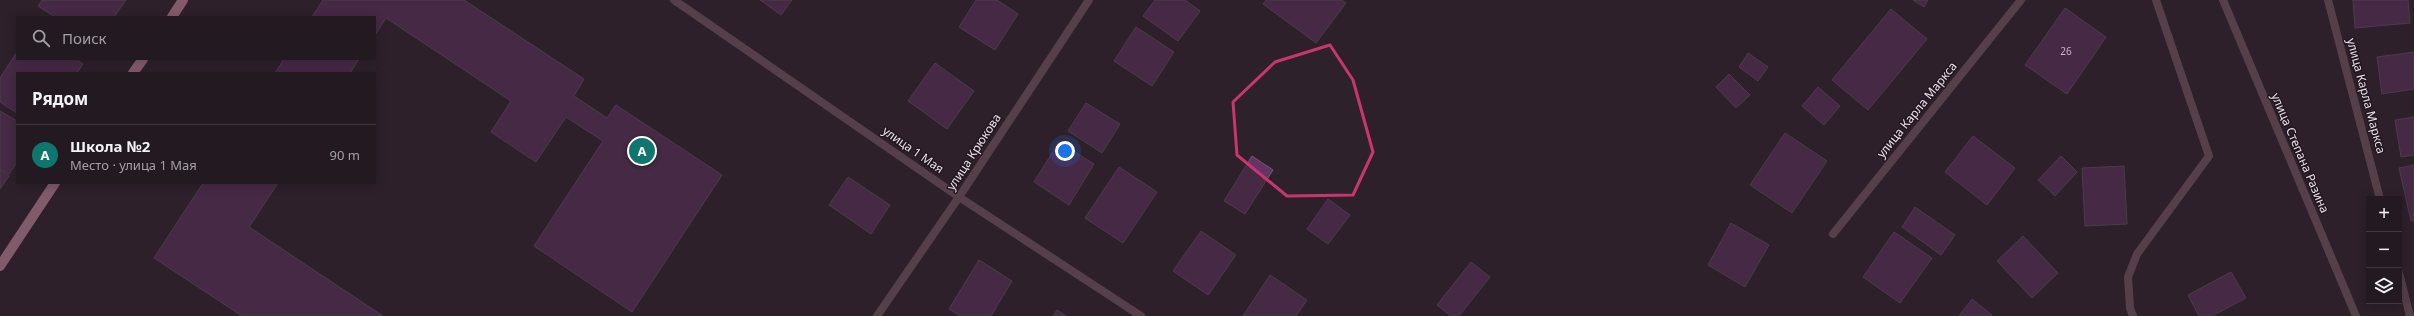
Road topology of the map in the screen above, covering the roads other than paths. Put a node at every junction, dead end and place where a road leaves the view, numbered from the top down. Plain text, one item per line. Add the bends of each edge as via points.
1 (183, 0) edge
2 (674, 0) edge
3 (1089, 0) edge
4 (2021, 0) edge
5 (2156, 0) edge
6 (2223, 0) edge
7 (2328, 0) edge
8 (173, 16) edge
9 (142, 60) edge
10 (134, 72) edge
11 (54, 184) edge
12 (2379, 196) edge
13 (959, 197) junction
14 (1833, 234) dead end
15 (0, 266) edge
16 (2402, 285) edge
17 (877, 316) edge
18 (1141, 316) edge
19 (2133, 316) edge
20 (2356, 316) edge
21 (2410, 316) edge

1 - 8 main road
2 - 13 street, улица 1 Мая
3 - 13 street, улица Крюкова
4 - 14 street, улица Карла Маркса
5 - 19 street via 2209,156 2137,254 2128,277
6 - 20 street, улица Степана Разина
7 - 12 street, улица Карла Маркса
9 - 10 main road
11 - 15 main road
13 - 17 street, улица Крюкова
13 - 18 street, улица 1 Мая
16 - 21 street

